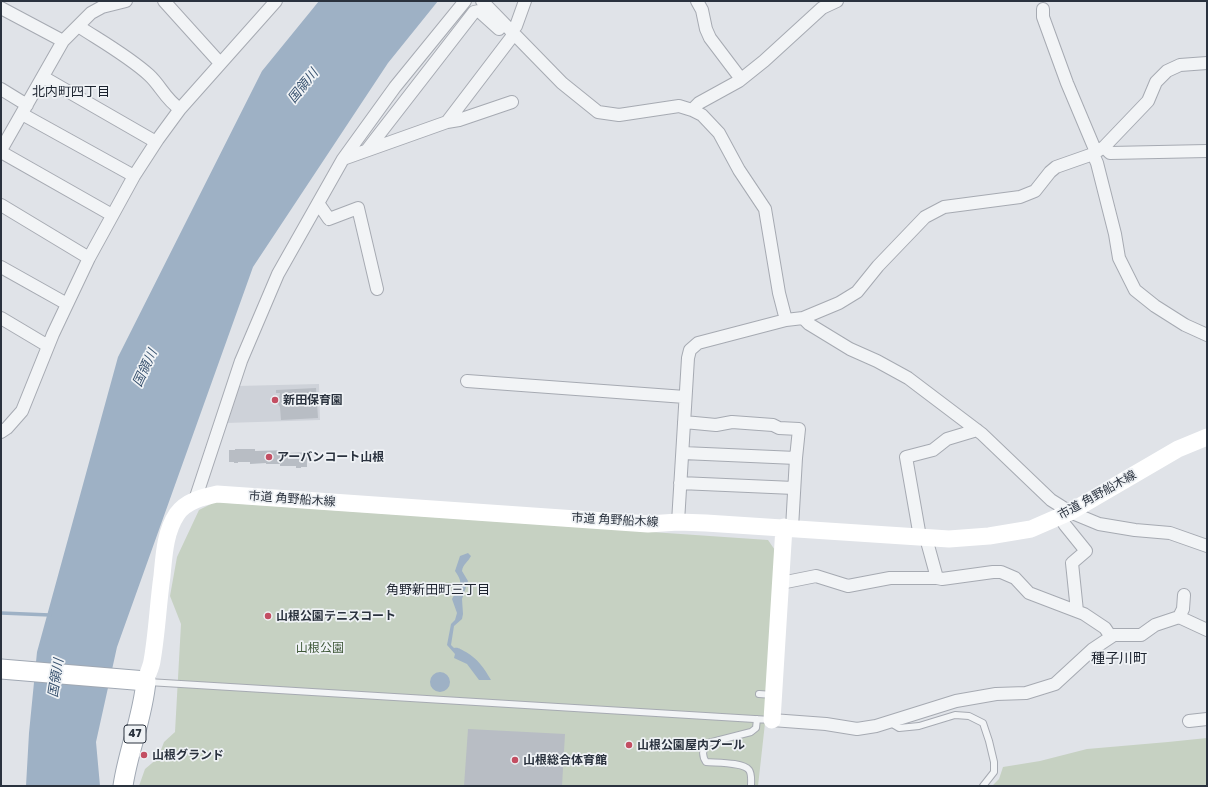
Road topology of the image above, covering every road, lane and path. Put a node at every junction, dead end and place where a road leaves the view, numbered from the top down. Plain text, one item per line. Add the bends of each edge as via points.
1 (126, 1) edge
2 (164, 1) edge
3 (276, 1) edge
4 (465, 1) edge
5 (482, 1) edge
6 (525, 1) edge
7 (697, 1) edge
8 (837, 1) edge
9 (820, 4) edge
10 (1, 8) edge
11 (1043, 9) dead end
12 (78, 26) junction
13 (512, 35) junction
14 (63, 41) junction
15 (220, 63) junction
16 (1207, 63) edge
17 (42, 77) junction
18 (741, 79) junction
19 (1, 89) edge
20 (512, 102) dead end
21 (180, 109) junction
22 (24, 110) junction
23 (692, 110) junction
24 (447, 122) junction
25 (156, 142) junction
26 (367, 150) junction
27 (1, 151) edge
28 (1098, 151) junction
29 (1207, 151) edge
30 (343, 158) junction
31 (134, 176) junction
32 (318, 203) junction
33 (1, 205) edge
34 (112, 215) junction
35 (89, 258) junction
36 (1, 267) edge
37 (377, 289) dead end
38 (67, 304) junction
39 (1, 318) edge
40 (803, 318) junction
41 (786, 320) junction
42 (1207, 335) edge
43 (48, 346) junction
44 (467, 381) dead end
45 (685, 397) junction
46 (684, 422) junction
47 (977, 430) junction
48 (1, 432) edge
49 (1207, 437) edge
50 (683, 453) junction
51 (796, 458) junction
52 (680, 483) junction
53 (794, 488) junction
54 (195, 500) junction
55 (1065, 515) junction
56 (678, 522) junction
57 (788, 527) junction
58 (923, 538) junction
59 (1207, 546) edge
60 (937, 578) junction
61 (781, 583) junction
62 (1184, 595) dead end
63 (1077, 611) junction
64 (1179, 617) junction
65 (1207, 630) edge
66 (1111, 637) junction
67 (1, 668) edge
68 (146, 682) junction
69 (765, 719) junction
70 (1207, 719) edge
71 (1189, 721) dead end
72 (889, 722) junction
73 (123, 786) edge
74 (751, 786) edge
75 (983, 786) edge

1 - 12 street via 102,7 91,13
2 - 15 street
3 - 15 street
4 - 30 street via 395,87
5 - 13 street
6 - 13 street
7 - 18 street via 710,38
8 - 9 street
9 - 18 street via 764,61
10 - 14 street
11 - 28 street via 1043,17 1064,76
12 - 14 street
12 - 21 street via 137,65 170,102
13 - 23 street via 562,83 598,112 619,115 679,106
13 - 24 street
13 - 26 street via 479,11 474,12
14 - 17 street
15 - 21 street
16 - 28 street via 1180,65 1166,71 1156,82 1148,101
17 - 22 street
17 - 25 street
18 - 23 street via 699,103
19 - 22 street
20 - 24 street
21 - 25 street
22 - 27 street
22 - 31 street
23 - 41 street via 702,115 719,133 739,170 765,209
24 - 26 street
25 - 31 street
26 - 30 street
27 - 34 street
28 - 29 street
28 - 40 street via 1056,167 1035,191 1020,197 938,209 925,217 857,292 839,303
28 - 42 street via 1097,163 1115,234 1118,258 1135,290 1185,325
30 - 32 street
31 - 34 street
32 - 37 street via 329,219 358,208
32 - 54 street via 278,274 241,361
33 - 35 street
34 - 35 street
35 - 38 street
36 - 38 street
38 - 43 street
39 - 43 street
40 - 41 street
40 - 47 street via 850,349 877,360 908,378
41 - 45 street via 698,343 690,350 688,358
43 - 48 street via 22,411
44 - 45 street
45 - 46 street
46 - 50 street
46 - 51 street via 716,425 732,422 799,429
47 - 55 street
47 - 58 street via 947,439 933,450 906,457
49 - 55 street, 市道 角野船木線 via 1178,448
50 - 51 street
50 - 52 street
51 - 53 street
52 - 53 street
52 - 56 street
53 - 57 street
54 - 56 street, 市道 角野船木線 via 217,494 648,524
54 - 68 street, 市道 角野船木線 via 178,513 170,527 164,555 152,662
55 - 58 street, 市道 角野船木線 via 1031,529 989,536
55 - 59 street via 1099,524 1170,533
55 - 63 street via 1065,526 1086,551 1072,563
56 - 57 street, 市道 角野船木線
57 - 58 street, 市道 角野船木線
57 - 61 street
58 - 60 street
60 - 61 street via 890,578 848,586 816,576
60 - 63 street via 1002,572 1015,578 1029,593
61 - 69 street
62 - 64 street
63 - 66 street via 1105,628
64 - 65 street
64 - 66 street via 1155,625 1141,635
66 - 72 street via 1093,649 1055,684 1026,693 996,694 956,702
67 - 68 main road
68 - 69 lane
68 - 73 main road, 47
69 - 72 street via 857,729
69 - 74 lane via 751,732 708,743 703,750 706,762 742,765 749,770
70 - 71 street
72 - 75 lane via 899,728 919,726 955,715 969,716 982,723 994,762 994,772

